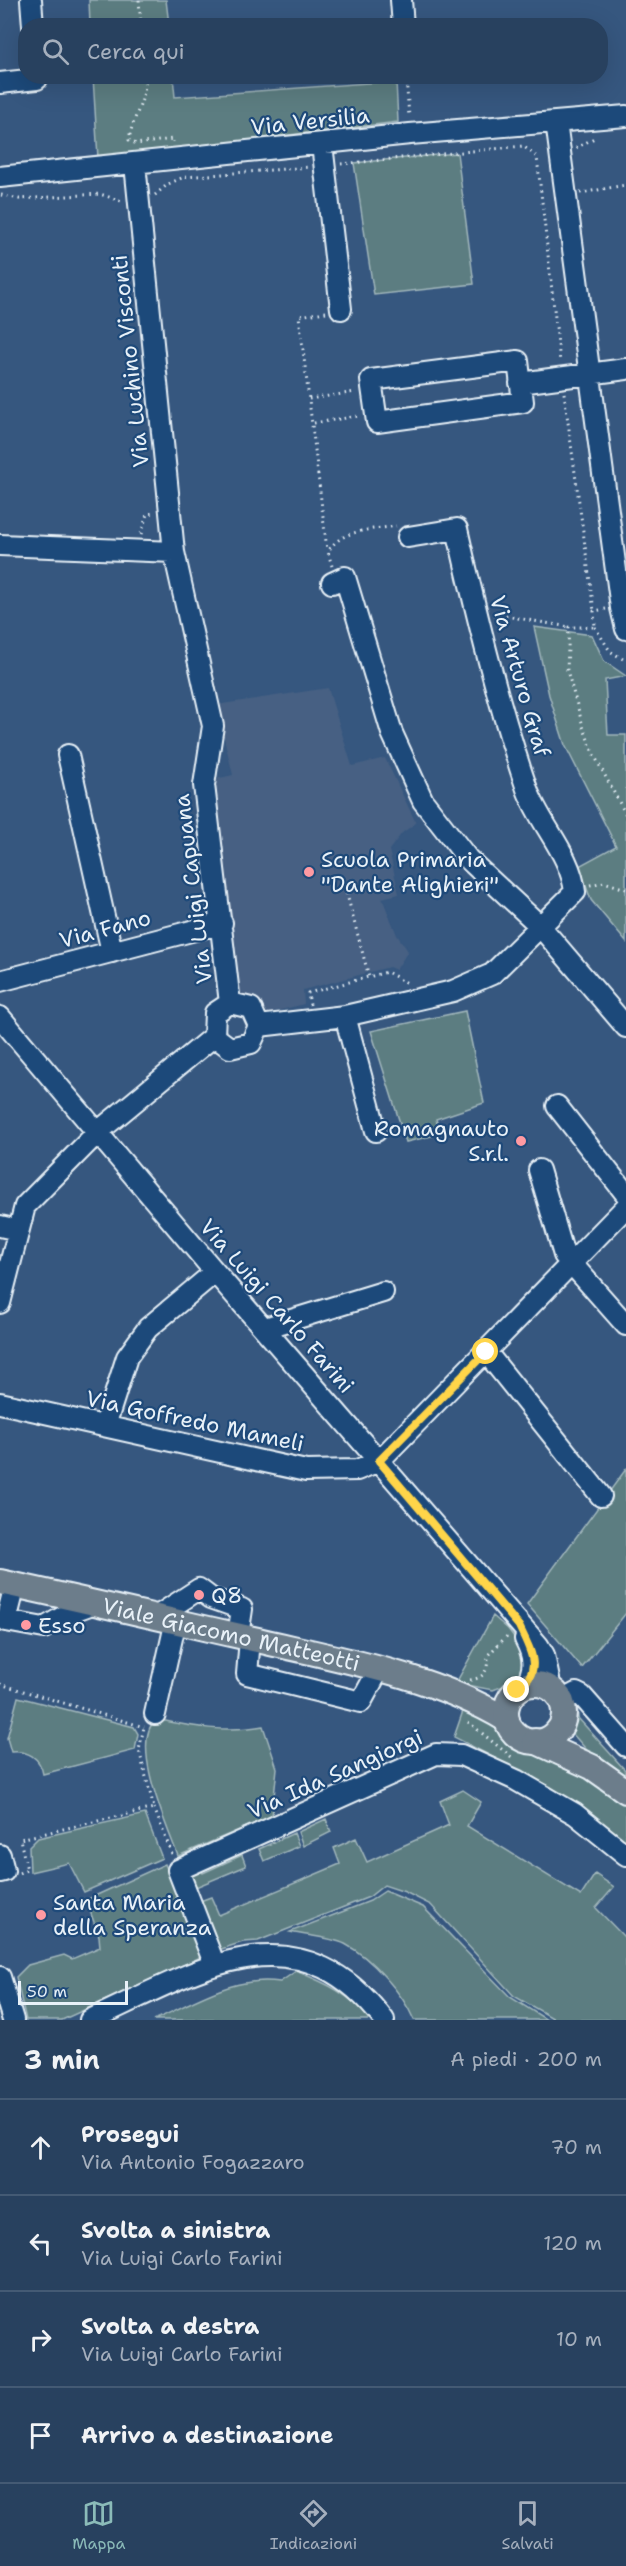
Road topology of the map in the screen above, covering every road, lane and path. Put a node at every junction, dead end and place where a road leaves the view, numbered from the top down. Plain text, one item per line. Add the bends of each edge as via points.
1 (31, 0) edge
2 (139, 0) edge
3 (401, 0) edge
4 (32, 18) edge
5 (140, 18) edge
6 (402, 18) edge
7 (18, 81) edge
8 (0, 83) edge
9 (144, 84) edge
10 (407, 84) edge
11 (626, 116) edge
12 (556, 122) junction
13 (410, 134) junction
14 (604, 136) dead end
15 (322, 144) junction
16 (560, 153) junction
17 (537, 157) junction
18 (174, 160) junction
19 (135, 164) junction
20 (325, 166) junction
21 (0, 177) edge
22 (184, 177) junction
23 (626, 185) edge
24 (0, 194) edge
25 (565, 195) junction
26 (138, 200) junction
27 (341, 309) joint
28 (626, 369) edge
29 (589, 374) junction
30 (562, 377) junction
31 (520, 383) junction
32 (372, 389) junction
33 (309, 399) junction
34 (376, 413) junction
35 (314, 423) junction
36 (170, 512) junction
37 (404, 531) joint
38 (141, 536) dead end
39 (0, 545) edge
40 (174, 552) junction
41 (328, 552) junction
42 (338, 580) joint
43 (621, 608) junction
44 (594, 611) junction
45 (491, 613) dead end
46 (569, 627) junction
47 (595, 627) junction
48 (626, 629) edge
49 (626, 661) edge
50 (68, 755) dead end
51 (626, 815) edge
52 (342, 876) dead end
53 (574, 884) junction
54 (626, 889) edge
55 (222, 924) junction
56 (540, 926) junction
57 (112, 952) junction
58 (368, 975) junction
59 (0, 981) edge
60 (410, 985) dead end
61 (230, 1003) junction
62 (345, 1016) junction
63 (0, 1017) edge
64 (314, 1020) junction
65 (259, 1026) junction
66 (626, 1027) edge
67 (214, 1036) junction
68 (557, 1106) dead end
69 (99, 1131) junction
70 (376, 1131) dead end
71 (539, 1170) dead end
72 (625, 1208) edge
73 (9, 1228) edge
74 (572, 1263) junction
75 (215, 1272) junction
76 (383, 1292) dead end
77 (0, 1303) edge
78 (626, 1325) edge
79 (265, 1328) junction
80 (486, 1352) junction
81 (0, 1403) edge
82 (105, 1426) junction
83 (379, 1461) junction
84 (601, 1496) dead end
85 (7, 1583) edge
86 (95, 1603) junction
87 (166, 1618) junction
88 (519, 1626) junction
89 (244, 1637) junction
90 (379, 1669) junction
91 (0, 1684) edge
92 (521, 1688) junction
93 (460, 1695) junction
94 (558, 1704) junction
95 (507, 1720) junction
96 (150, 1721) junction
97 (535, 1742) junction
98 (626, 1746) edge
99 (592, 1767) junction
100 (626, 1791) edge
101 (154, 1808) junction
102 (626, 1855) edge
103 (1, 1866) edge
104 (178, 1870) junction
105 (214, 1963) junction
106 (0, 1977) edge
107 (13, 2020) edge
108 (90, 2020) edge
109 (384, 2020) edge

1 - 4 street
2 - 5 path
3 - 6 street
7 - 8 street
9 - 18 path via 129,140 136,144 173,139
10 - 13 path
11 - 12 street, Via Versilia
12 - 13 street, Via Versilia
12 - 16 street
13 - 15 street, Via Versilia
14 - 16 path via 593,137
15 - 18 street, Via Versilia
15 - 20 street
16 - 17 path
16 - 25 street
17 - 20 path via 523,146
17 - 30 path
18 - 19 street, Via Versilia
18 - 22 path
19 - 21 street, Via Versilia
19 - 26 street, Via Luchino Visconti
20 - 22 path
20 - 27 street
22 - 26 path via 168,184 150,200
23 - 25 path
24 - 26 path via 19,199 100,194 119,201
25 - 29 street
26 - 36 street, Via Luchino Visconti
27 - 33 path via 299,316
28 - 29 street
29 - 30 street
29 - 43 street
30 - 31 street
30 - 44 path
31 - 32 street via 518,361 371,380
31 - 34 street via 523,402 377,422
32 - 33 path
32 - 34 street
33 - 35 path
34 - 35 path
35 - 41 path
36 - 38 path via 147,514
36 - 40 street, Via Luchino Visconti
37 - 41 path via 347,534 334,541
37 - 53 street, Via Arturo Graf via 457,529 488,662 528,793
39 - 40 street
40 - 55 street, Via Luigi Capuana via 213,726 204,785
41 - 42 path
42 - 56 street via 361,654 423,801 468,859
43 - 44 path
43 - 48 street
44 - 47 path
45 - 46 path
46 - 47 path
46 - 51 path via 567,670 582,726 592,753
47 - 49 path via 610,651
50 - 57 street
52 - 58 path
53 - 54 path via 604,882
53 - 56 street
55 - 57 street, Via Fano
55 - 61 street, Via Luigi Capuana
56 - 62 street via 484,983
56 - 66 street
57 - 59 street, Via Fano
58 - 60 path via 387,972
58 - 64 path via 308,993
61 - 65 street via 251,1008
61 - 67 street via 215,1013
62 - 64 street
62 - 70 street
63 - 69 street, Via Luigi Carlo Farini
64 - 65 street
65 - 67 street via 251,1043 230,1048
67 - 69 street
68 - 72 street
69 - 73 street via 25,1206
69 - 75 street, Via Luigi Carlo Farini
71 - 74 street via 564,1255
72 - 74 street
73 - 77 street
74 - 78 street
74 - 80 street
75 - 79 street, Via Luigi Carlo Farini
75 - 82 street via 148,1328 127,1357
76 - 79 street
79 - 83 street, Via Luigi Carlo Farini
80 - 83 street
80 - 84 street
81 - 82 street, Via Goffredo Mameli
82 - 83 street, Via Goffredo Mameli via 306,1471 357,1470
83 - 88 street, Via Luigi Carlo Farini
85 - 86 main road, Viale Giacomo Matteotti
85 - 86 street via 6,1621 44,1628
86 - 87 main road, Viale Giacomo Matteotti
87 - 89 main road, Viale Giacomo Matteotti
87 - 89 street via 199,1589 211,1598 242,1609
87 - 96 street
88 - 92 street, Via Luigi Carlo Farini via 532,1655 531,1676
88 - 93 path via 492,1649 486,1672 480,1678 465,1681
88 - 94 street, Via Luigi Carlo Farini via 544,1655
89 - 90 main road, Viale Giacomo Matteotti
89 - 90 street via 247,1674 361,1702
90 - 93 main road, Viale Giacomo Matteotti
91 - 96 path
92 - 93 main road via 500,1695
92 - 94 main road via 539,1684
92 - 95 main road via 507,1704
93 - 95 main road
94 - 97 main road via 549,1738
94 - 98 street via 576,1693 582,1696
94 - 99 main road via 564,1733
95 - 97 main road via 517,1736
96 - 101 path via 139,1750
97 - 99 main road
99 - 100 main road
101 - 103 path via 20,1839 27,1870 14,1875
101 - 104 path
102 - 104 street, Via Ida Sangiorgi via 575,1815 516,1780 461,1755 436,1754
104 - 105 street
105 - 108 street
105 - 109 street via 271,1955 311,1962 362,1994
106 - 107 street

